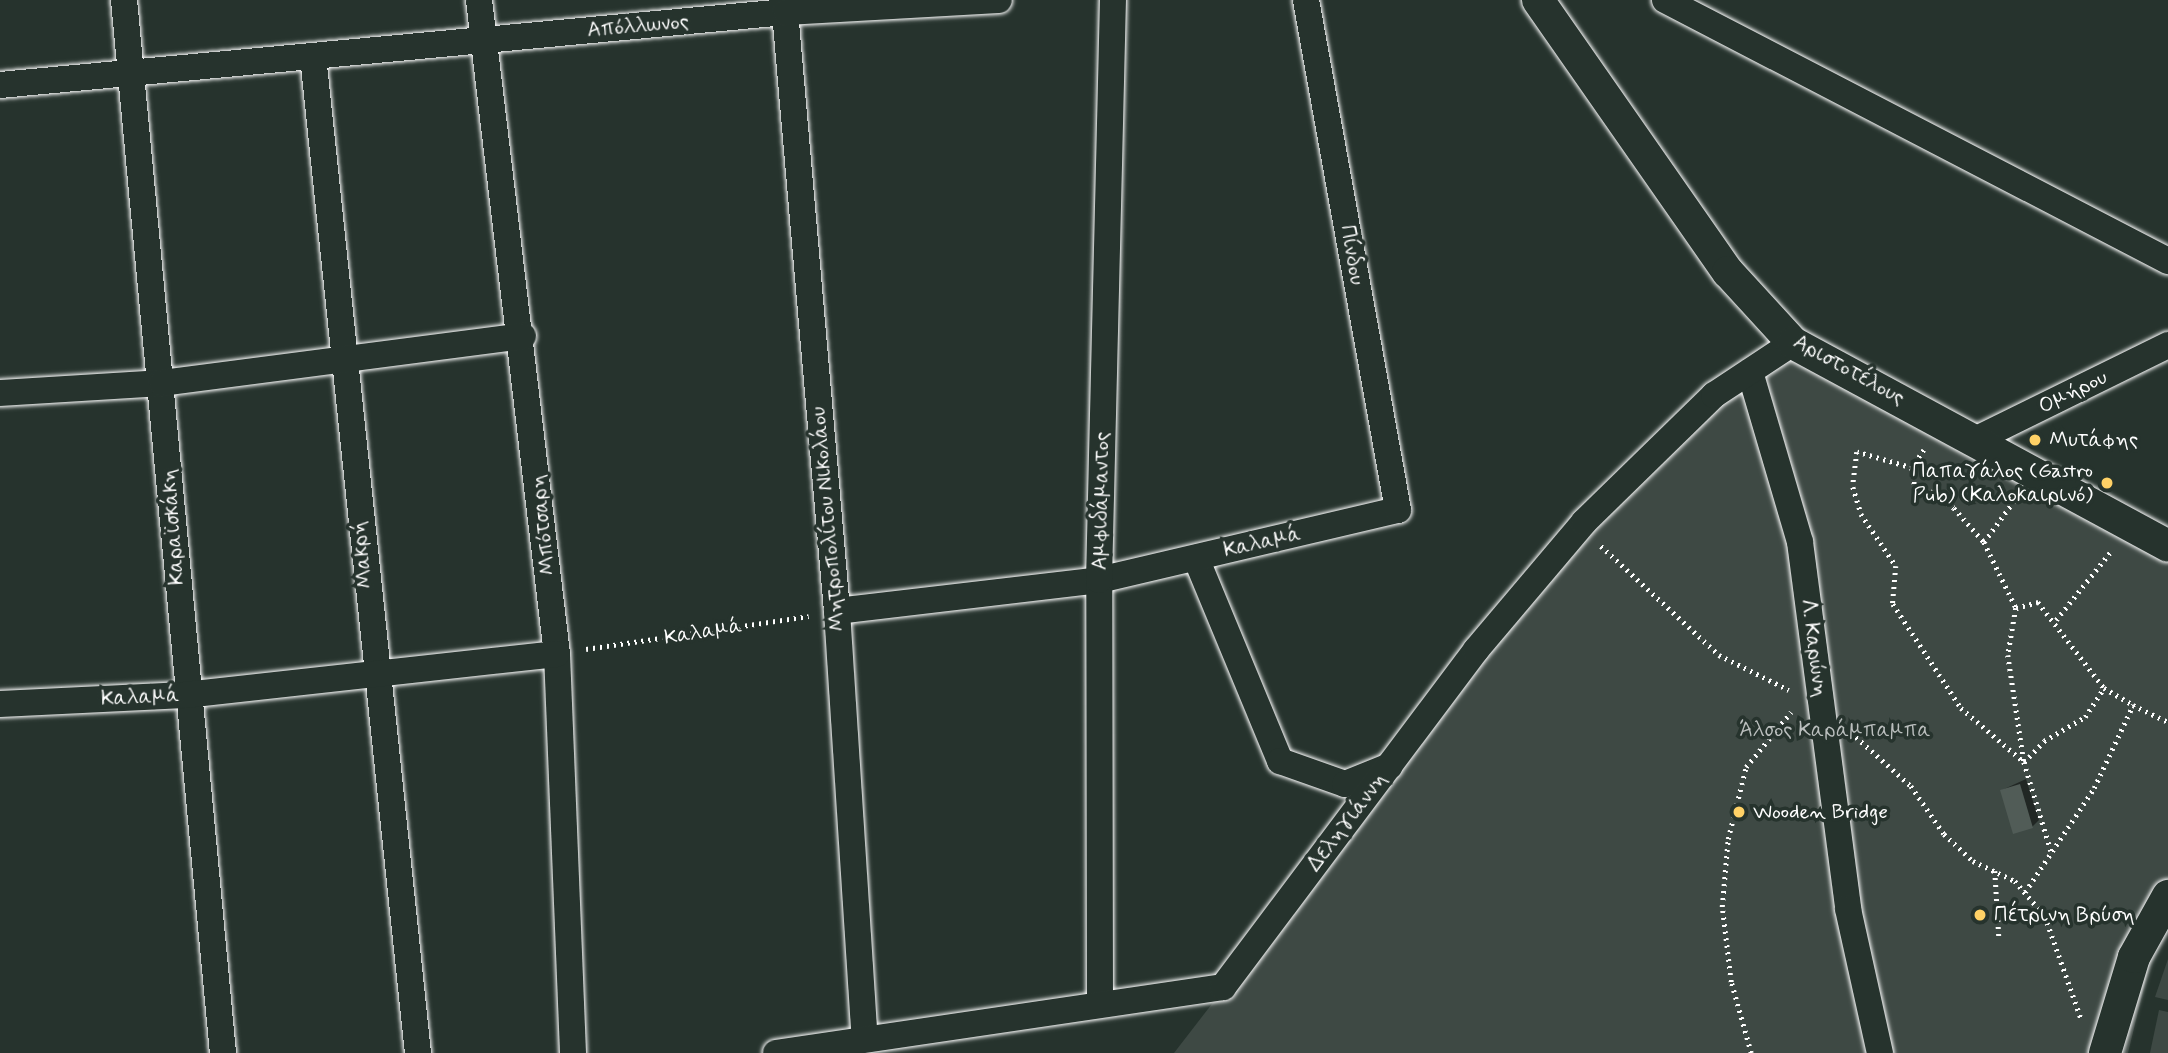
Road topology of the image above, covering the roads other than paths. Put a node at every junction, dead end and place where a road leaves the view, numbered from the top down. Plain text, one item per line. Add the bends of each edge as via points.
1 (124, 0) edge
2 (479, 0) edge
3 (999, 0) edge
4 (1113, 0) edge
5 (1306, 0) edge
6 (1538, 0) edge
7 (1665, 0) edge
8 (785, 6) edge
9 (487, 40) junction
10 (313, 56) junction
11 (132, 73) junction
12 (0, 85) edge
13 (2168, 261) edge
14 (523, 336) junction
15 (1793, 343) junction
16 (2168, 345) edge
17 (341, 361) junction
18 (1750, 372) junction
19 (162, 383) junction
20 (0, 393) edge
21 (1965, 432) junction
22 (1398, 510) joint
23 (2168, 546) edge
24 (1196, 558) junction
25 (1099, 580) junction
26 (836, 611) junction
27 (557, 654) junction
28 (375, 671) junction
29 (185, 695) junction
30 (0, 704) edge
31 (1390, 766) junction
32 (2168, 895) edge
33 (1100, 1003) junction
34 (865, 1039) junction
35 (223, 1053) edge
36 (418, 1053) edge
37 (573, 1053) edge
38 (776, 1053) edge
39 (1880, 1053) edge
40 (2105, 1053) edge

1 - 11 street, Καραϊσκάκη
2 - 9 street, Μπότσαρη
3 - 8 street, Απόλλωνος
4 - 25 street, Αμφιδάμαντος
5 - 22 street, Πίνδου
6 - 15 street, Αριστοτέλους via 1728,272
7 - 13 street
8 - 9 street, Απόλλωνος
8 - 26 street, Μητροπολίτου Νικολάου
9 - 10 street, Απόλλωνος
9 - 14 street, Μπότσαρη
10 - 11 street, Απόλλωνος
10 - 17 street, Μακρή
11 - 12 street
11 - 19 street, Καραϊσκάκη
14 - 17 street
14 - 27 street, Μπότσαρη
15 - 18 street, Δεληγιάννη
15 - 21 street, Αριστοτέλους
16 - 21 street, Ομήρου
17 - 19 street
17 - 28 street, Μακρή
18 - 31 street, Δεληγιάννη via 1714,395 1584,522 1476,650
18 - 39 street, Λ. Καρώνη via 1800,542 1848,909
19 - 20 street
19 - 29 street, Καραϊσκάκη
21 - 23 street, Αριστοτέλους
22 - 24 street, Καλαμά
24 - 25 street, Καλαμά
24 - 31 street via 1280,761 1345,784
25 - 26 street, Καλαμά
25 - 33 street, Αμφιδάμαντος
26 - 34 street, Μητροπολίτου Νικολάου
27 - 28 street, Καλαμά
27 - 37 street, Μπότσαρη
28 - 29 street, Καλαμά
28 - 36 street, Μακρή
29 - 30 street, Καλαμά
29 - 35 street, Καραϊσκάκη
31 - 33 street, Δεληγιάννη via 1223,987
32 - 40 street via 2134,957
33 - 34 street, Δεληγιάννη
34 - 38 street, Δεληγιάννη

